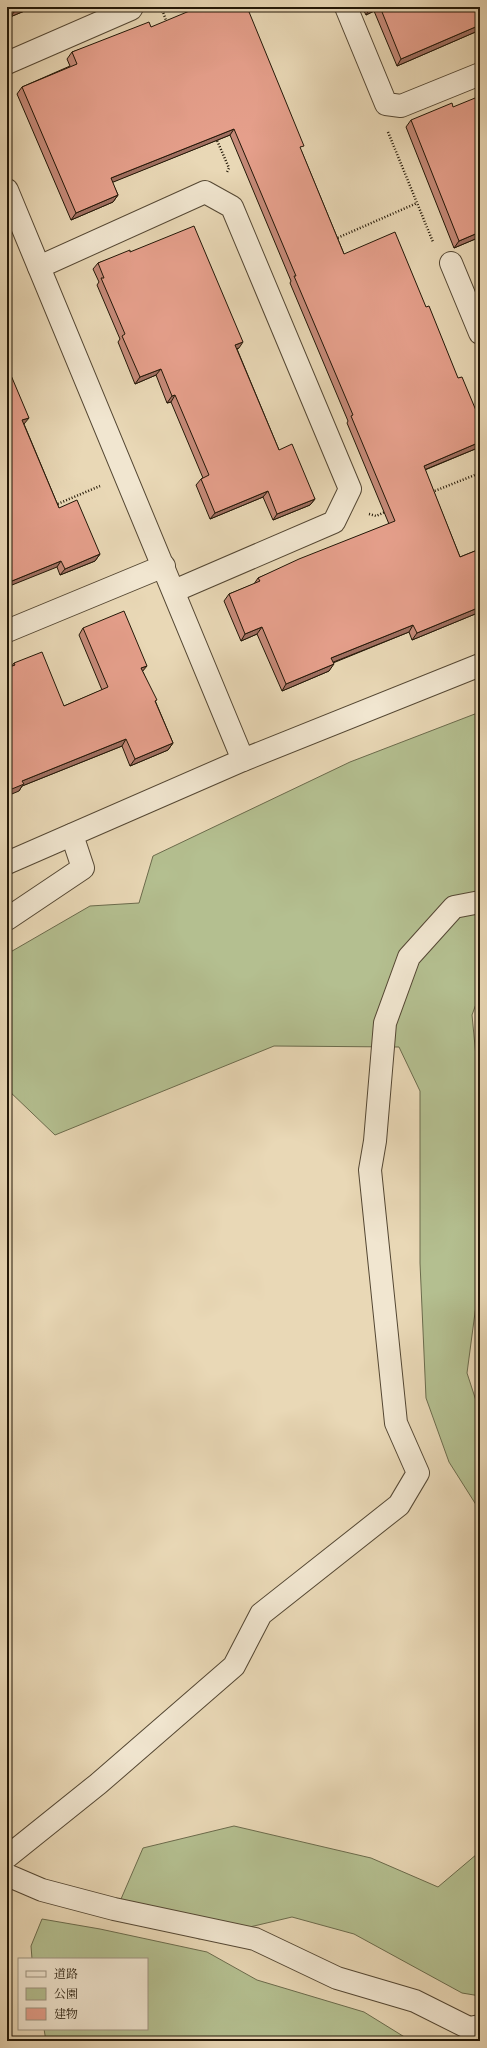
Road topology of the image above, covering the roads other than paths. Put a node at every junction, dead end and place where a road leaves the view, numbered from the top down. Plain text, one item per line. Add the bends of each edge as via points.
1 (132, 7) edge
2 (346, 7) edge
3 (7, 64) edge
4 (480, 74) edge
5 (7, 190) edge
6 (452, 263) road end
7 (39, 266) junction
8 (473, 293) edge
9 (480, 333) edge
10 (164, 566) junction
11 (174, 592) junction
12 (7, 631) edge
13 (480, 665) edge
14 (243, 760) junction
15 (72, 835) junction
16 (7, 863) edge
17 (480, 902) edge
18 (7, 918) edge
19 (7, 1857) edge
20 (7, 1875) edge
21 (480, 2026) edge

1 - 3 street
2 - 4 street via 386,104 401,106
5 - 7 street
6 - 8 street
7 - 10 street
7 - 11 street via 205,192 232,207 350,489 334,522
8 - 9 street
10 - 11 street
10 - 12 street
11 - 14 street
13 - 14 street
14 - 15 street
15 - 16 street
15 - 18 street via 83,868
17 - 19 street via 454,906 408,957 386,1023 370,1170 396,1423 418,1473 399,1505 261,1614 234,1666 98,1784
20 - 21 street via 42,1890 114,1909 255,1939 337,1978 414,2001 469,2028

